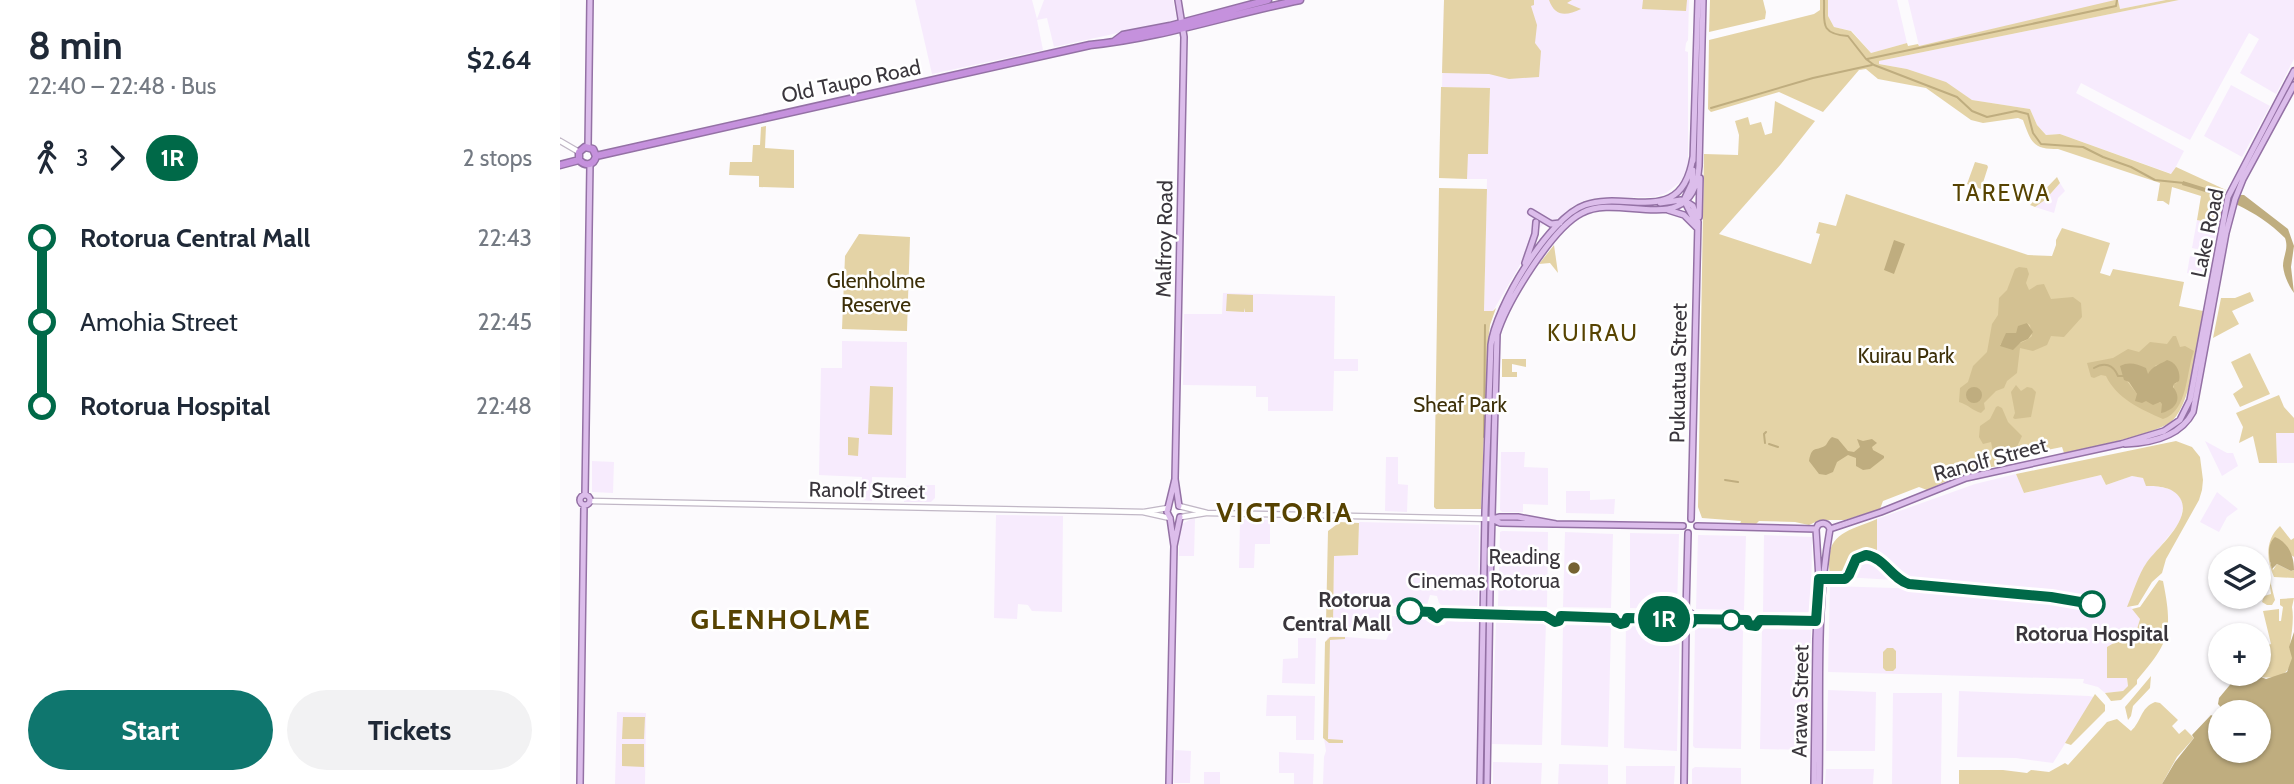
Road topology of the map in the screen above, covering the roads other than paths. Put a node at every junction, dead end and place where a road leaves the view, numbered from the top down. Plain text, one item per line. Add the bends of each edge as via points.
1 (590, 0) edge
2 (1178, 0) edge
3 (1268, 0) edge
4 (1300, 0) edge
5 (1700, 0) edge
6 (1183, 24) junction
7 (2294, 71) edge
8 (2294, 85) edge
9 (560, 141) edge
10 (588, 147) junction
11 (579, 152) junction
12 (596, 156) junction
13 (1693, 158) junction
14 (579, 160) junction
15 (590, 164) junction
16 (560, 166) edge
17 (1699, 171) junction
18 (2234, 191) junction
19 (1684, 201) junction
20 (1657, 202) junction
21 (2230, 205) junction
22 (1665, 209) junction
23 (1531, 212) dead end
24 (1536, 222) dead end
25 (1560, 223) junction
26 (1698, 225) junction
27 (1522, 272) junction
28 (2184, 414) joint
29 (2185, 424) joint
30 (2122, 444) junction
31 (1490, 472) junction
32 (1175, 479) junction
33 (586, 501) junction
34 (1179, 506) junction
35 (1168, 508) junction
36 (1143, 512) junction
37 (1207, 513) junction
38 (1180, 517) junction
39 (1170, 518) junction
40 (1489, 519) junction
41 (1691, 519) junction
42 (1683, 526) junction
43 (1697, 526) junction
44 (1830, 529) junction
45 (1816, 532) junction
46 (1688, 533) junction
47 (1828, 536) junction
48 (1174, 546) junction
49 (580, 784) edge
50 (1169, 784) edge
51 (1480, 784) edge
52 (1487, 784) edge
53 (1684, 784) edge
54 (1816, 784) edge

1 - 10 main road
2 - 6 main road, Malfroy Road
3 - 6 highway, Old Taupo Road
4 - 6 highway, Old Taupo Road
5 - 13 main road
5 - 17 main road
6 - 12 highway, Old Taupo Road
6 - 32 main road, Malfroy Road
7 - 18 main road, Lake Road
8 - 18 main road, Lake Road
9 - 11 street
10 - 11 highway
10 - 12 highway
11 - 14 highway
12 - 15 highway
13 - 19 main road via 1693,178
13 - 20 main road via 1683,186
14 - 15 highway
14 - 16 highway
15 - 33 main road
17 - 19 main road
17 - 26 main road, Pukuatua Street
18 - 21 main road, Lake Road
19 - 20 main road
19 - 22 main road
19 - 26 main road via 1693,206
20 - 25 main road via 1594,203 1572,211
21 - 28 main road, Lake Road
21 - 29 main road, Lake Road via 2195,404
22 - 26 main road
22 - 31 main road via 1600,208 1582,213 1558,234 1531,270 1497,334
23 - 25 main road via 1551,224
24 - 27 main road
25 - 27 main road
26 - 41 main road, Pukuatua Street
27 - 31 main road via 1492,339
28 - 30 main road, Ranolf Street via 2169,428
29 - 30 main road, Ranolf Street via 2159,439
30 - 44 main road, Ranolf Street via 1966,478
31 - 40 main road
32 - 34 main road, Malfroy Road
32 - 35 main road, Malfroy Road
33 - 36 street, Ranolf Street
33 - 49 main road
34 - 35 main road
34 - 37 street
34 - 38 main road
35 - 36 street, Ranolf Street
35 - 39 main road
36 - 39 street, Ranolf Street
37 - 38 street
37 - 40 street
38 - 39 main road
38 - 48 main road
39 - 48 main road
40 - 42 main road
40 - 51 main road
40 - 52 main road
41 - 42 main road
41 - 43 main road
42 - 46 main road
43 - 45 main road
43 - 46 main road
44 - 45 main road via 1823,523
44 - 47 main road
45 - 47 main road
45 - 54 main road, Arawa Street
46 - 53 main road via 1686,612 1680,619 1686,625
47 - 54 main road, Arawa Street
48 - 50 main road

